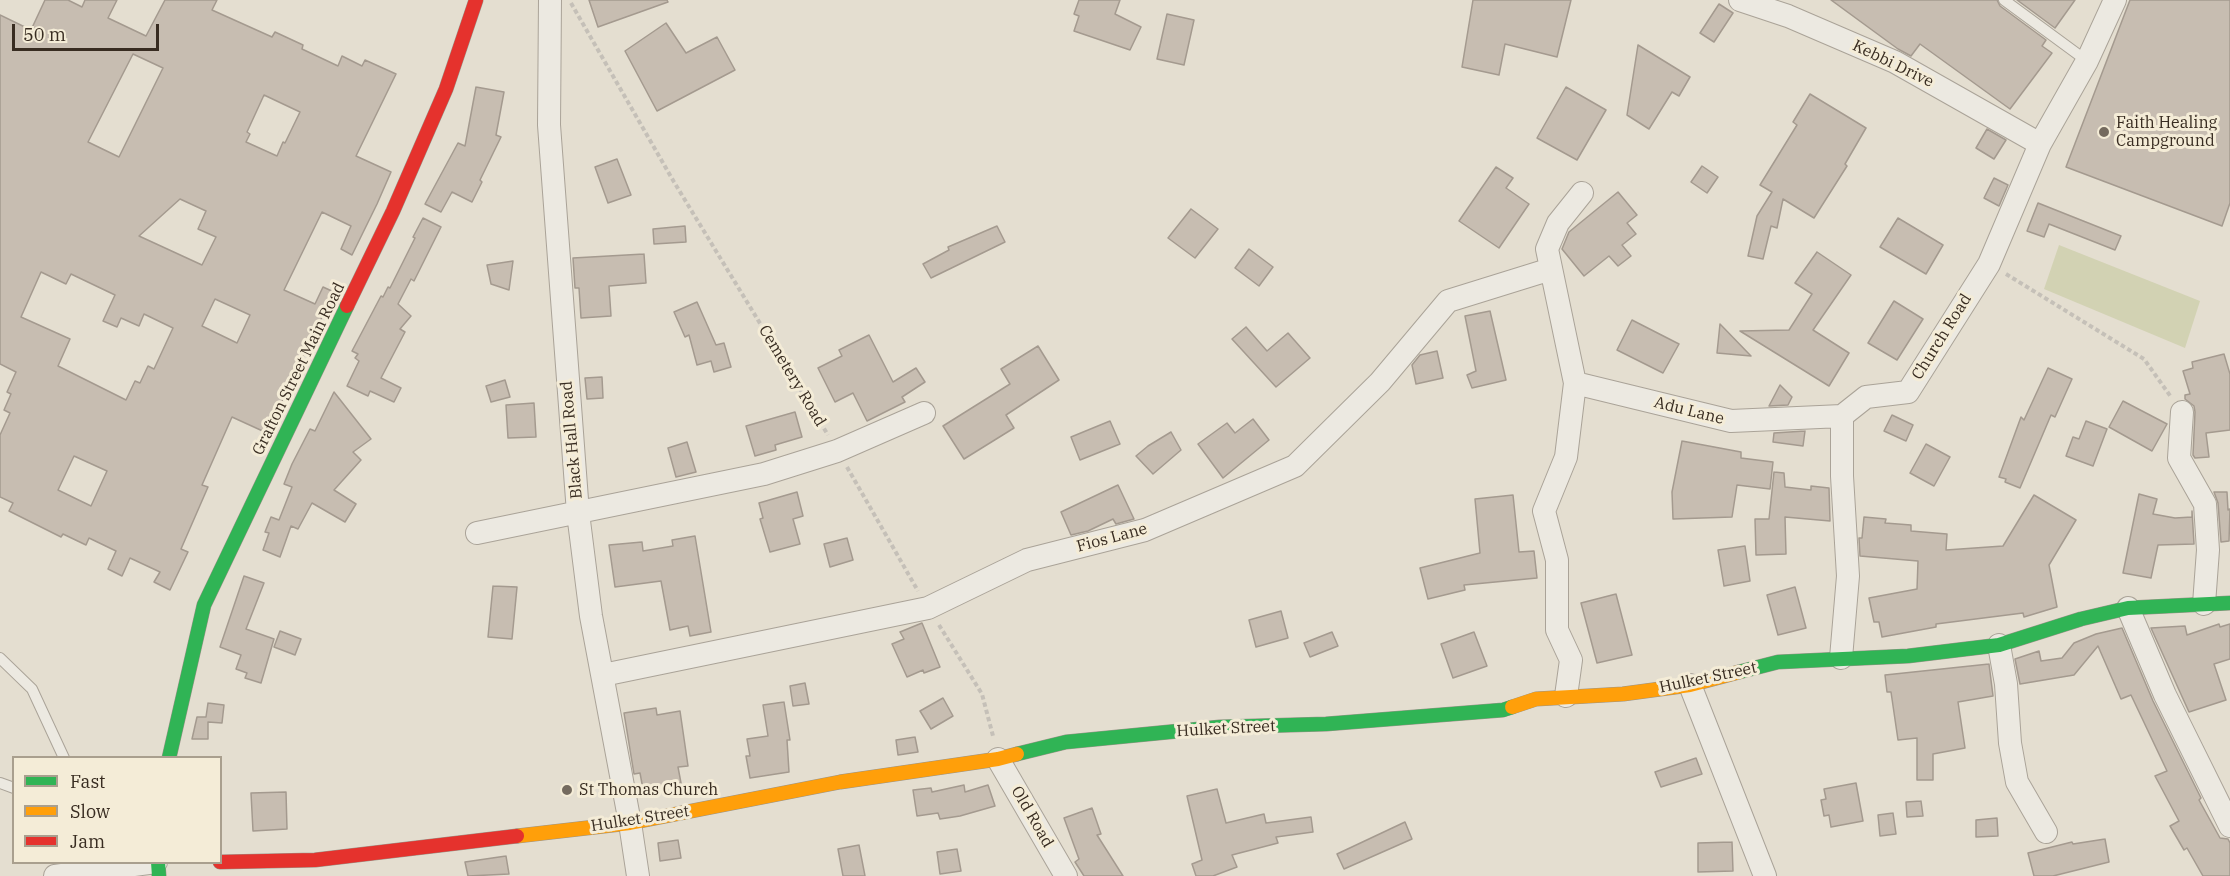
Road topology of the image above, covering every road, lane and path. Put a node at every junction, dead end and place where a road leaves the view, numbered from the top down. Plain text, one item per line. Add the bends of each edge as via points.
1 (476, 0) edge
2 (550, 0) edge
3 (569, 0) edge
4 (1740, 0) edge
5 (2004, 0) edge
6 (2115, 0) edge
7 (2087, 62) junction
8 (2040, 144) junction
9 (1582, 193) dead end
10 (1989, 264) junction
11 (1551, 269) junction
12 (1575, 383) junction
13 (2182, 412) joint
14 (924, 413) dead end
15 (1842, 416) junction
16 (837, 451) junction
17 (578, 513) junction
18 (477, 533) dead end
19 (2230, 603) edge
20 (2204, 604) junction
21 (928, 608) junction
22 (2128, 608) junction
23 (1999, 645) junction
24 (0, 658) edge
25 (1840, 658) junction
26 (603, 675) junction
27 (1690, 685) junction
28 (1566, 696) junction
29 (63, 756) edge
30 (169, 756) edge
31 (998, 759) junction
32 (630, 823) junction
33 (2230, 826) edge
34 (2046, 832) dead end
35 (222, 862) edge
36 (142, 864) edge
37 (55, 876) edge
38 (638, 876) edge
39 (1066, 876) edge
40 (1765, 876) edge

1 - 30 street, Grafton Street Main Road via 447,89 393,211 204,605
2 - 17 street, Black Hall Road via 549,125
3 - 16 path, Cemetery Road
4 - 8 street, Kebbi Drive via 1895,62
5 - 7 lane
6 - 7 street, Church Road
7 - 8 street, Church Road
8 - 10 street, Church Road
9 - 11 street via 1558,223 1547,249
10 - 13 path via 2144,359
10 - 15 street, Church Road via 1908,392 1866,397
11 - 12 street
11 - 21 street, Fios Lane via 1448,301 1380,382 1295,466 1145,530 1027,560
12 - 15 street, Adu Lane via 1731,422
12 - 28 street via 1566,457 1544,511 1557,560 1557,630 1571,660
13 - 20 street via 2179,458 2205,504 2208,550
14 - 16 street
15 - 25 street via 1848,576
16 - 17 street via 764,474
16 - 21 path, Cemetery Road
17 - 18 street
17 - 26 street, Black Hall Road
19 - 20 street, Hulket Street
20 - 22 street, Hulket Street
21 - 26 street, Fios Lane
21 - 31 path, Cemetery Road via 982,694
22 - 23 street, Hulket Street
22 - 33 street via 2165,695
23 - 25 street, Hulket Street via 1908,656
23 - 34 street via 2017,782
24 - 29 lane via 32,689
25 - 27 street, Hulket Street via 1778,662
26 - 32 street, Black Hall Road
27 - 28 street, Hulket Street via 1623,694
27 - 40 street
28 - 31 street, Hulket Street via 1536,699 1503,710 1326,724 1220,727 1066,742
31 - 32 street, Hulket Street via 840,782
31 - 39 street, Old Road
32 - 35 street, Hulket Street via 315,860
32 - 38 street, Black Hall Road
36 - 37 street

